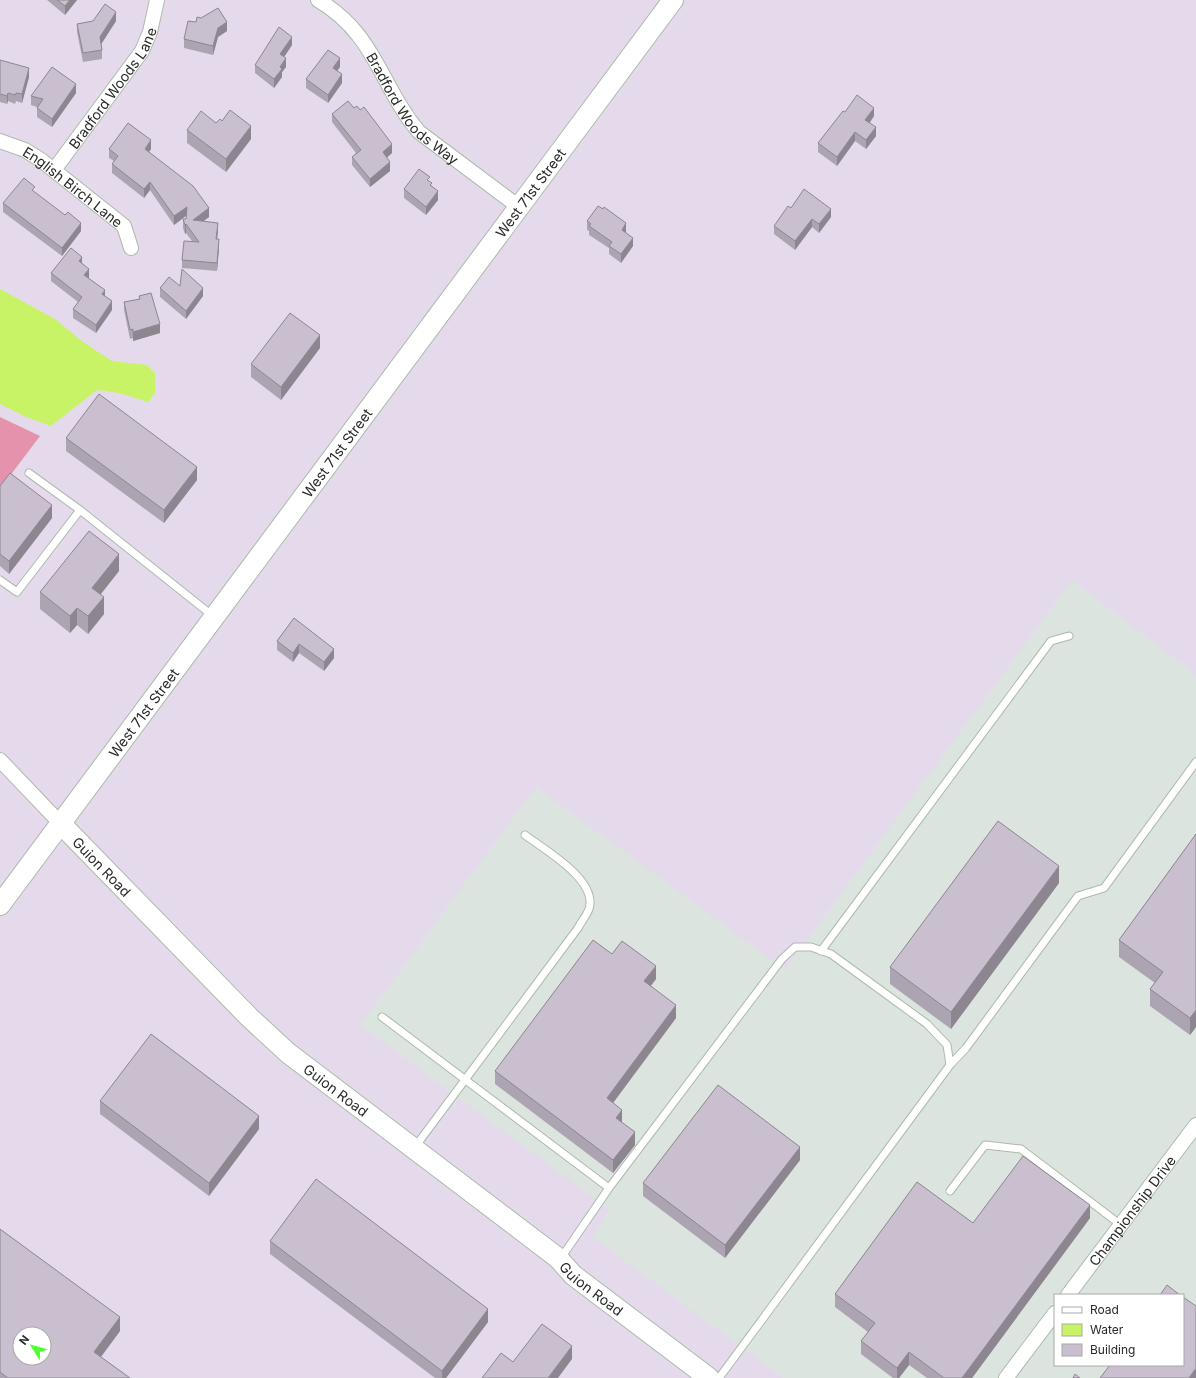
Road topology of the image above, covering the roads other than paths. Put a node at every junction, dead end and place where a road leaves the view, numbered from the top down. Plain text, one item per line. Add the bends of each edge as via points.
1 (157, 0) edge
2 (318, 0) edge
3 (673, 0) edge
4 (0, 141) edge
5 (54, 170) junction
6 (519, 207) junction
7 (131, 248) dead end
8 (29, 473) dead end
9 (80, 510) junction
10 (0, 580) edge
11 (215, 617) junction
12 (1069, 636) dead end
13 (0, 760) edge
14 (1196, 762) edge
15 (61, 824) junction
16 (525, 835) dead end
17 (0, 905) edge
18 (821, 951) junction
19 (382, 1017) dead end
20 (950, 1065) junction
21 (465, 1080) junction
22 (1196, 1125) edge
23 (414, 1149) junction
24 (609, 1188) junction
25 (950, 1191) dead end
26 (1121, 1225) junction
27 (560, 1260) junction
28 (1069, 1294) edge
29 (1054, 1314) edge
30 (709, 1378) edge
31 (719, 1378) edge
32 (1006, 1378) edge

1 - 5 street, Bradford Woods Lane via 150,32 142,51
2 - 6 street, Bradford Woods Way via 332,9 366,43 408,117 420,132
3 - 6 main road, West 71st Street
4 - 5 street, English Birch Lane via 25,150
5 - 7 street, English Birch Lane via 124,226
6 - 11 main road, West 71st Street
8 - 9 lane
9 - 10 lane via 17,592
9 - 11 lane
11 - 15 main road, West 71st Street
12 - 18 lane via 1051,640
13 - 15 street, Guion Road
14 - 20 lane via 1104,888 1078,896 966,1048
15 - 17 main road, West 71st Street
15 - 23 main road, Guion Road via 268,1036
16 - 21 lane via 576,873 589,894 590,908 578,928
18 - 20 lane via 831,954 927,1024 947,1045
18 - 24 lane via 811,947 795,947 782,959
19 - 21 lane
20 - 31 lane
21 - 23 lane
21 - 24 lane
22 - 26 street, Championship Drive
23 - 27 main road, Guion Road
24 - 27 lane
25 - 26 lane via 985,1145 1021,1149
26 - 28 street, Championship Drive
27 - 30 main road, Guion Road via 573,1275
29 - 32 street

